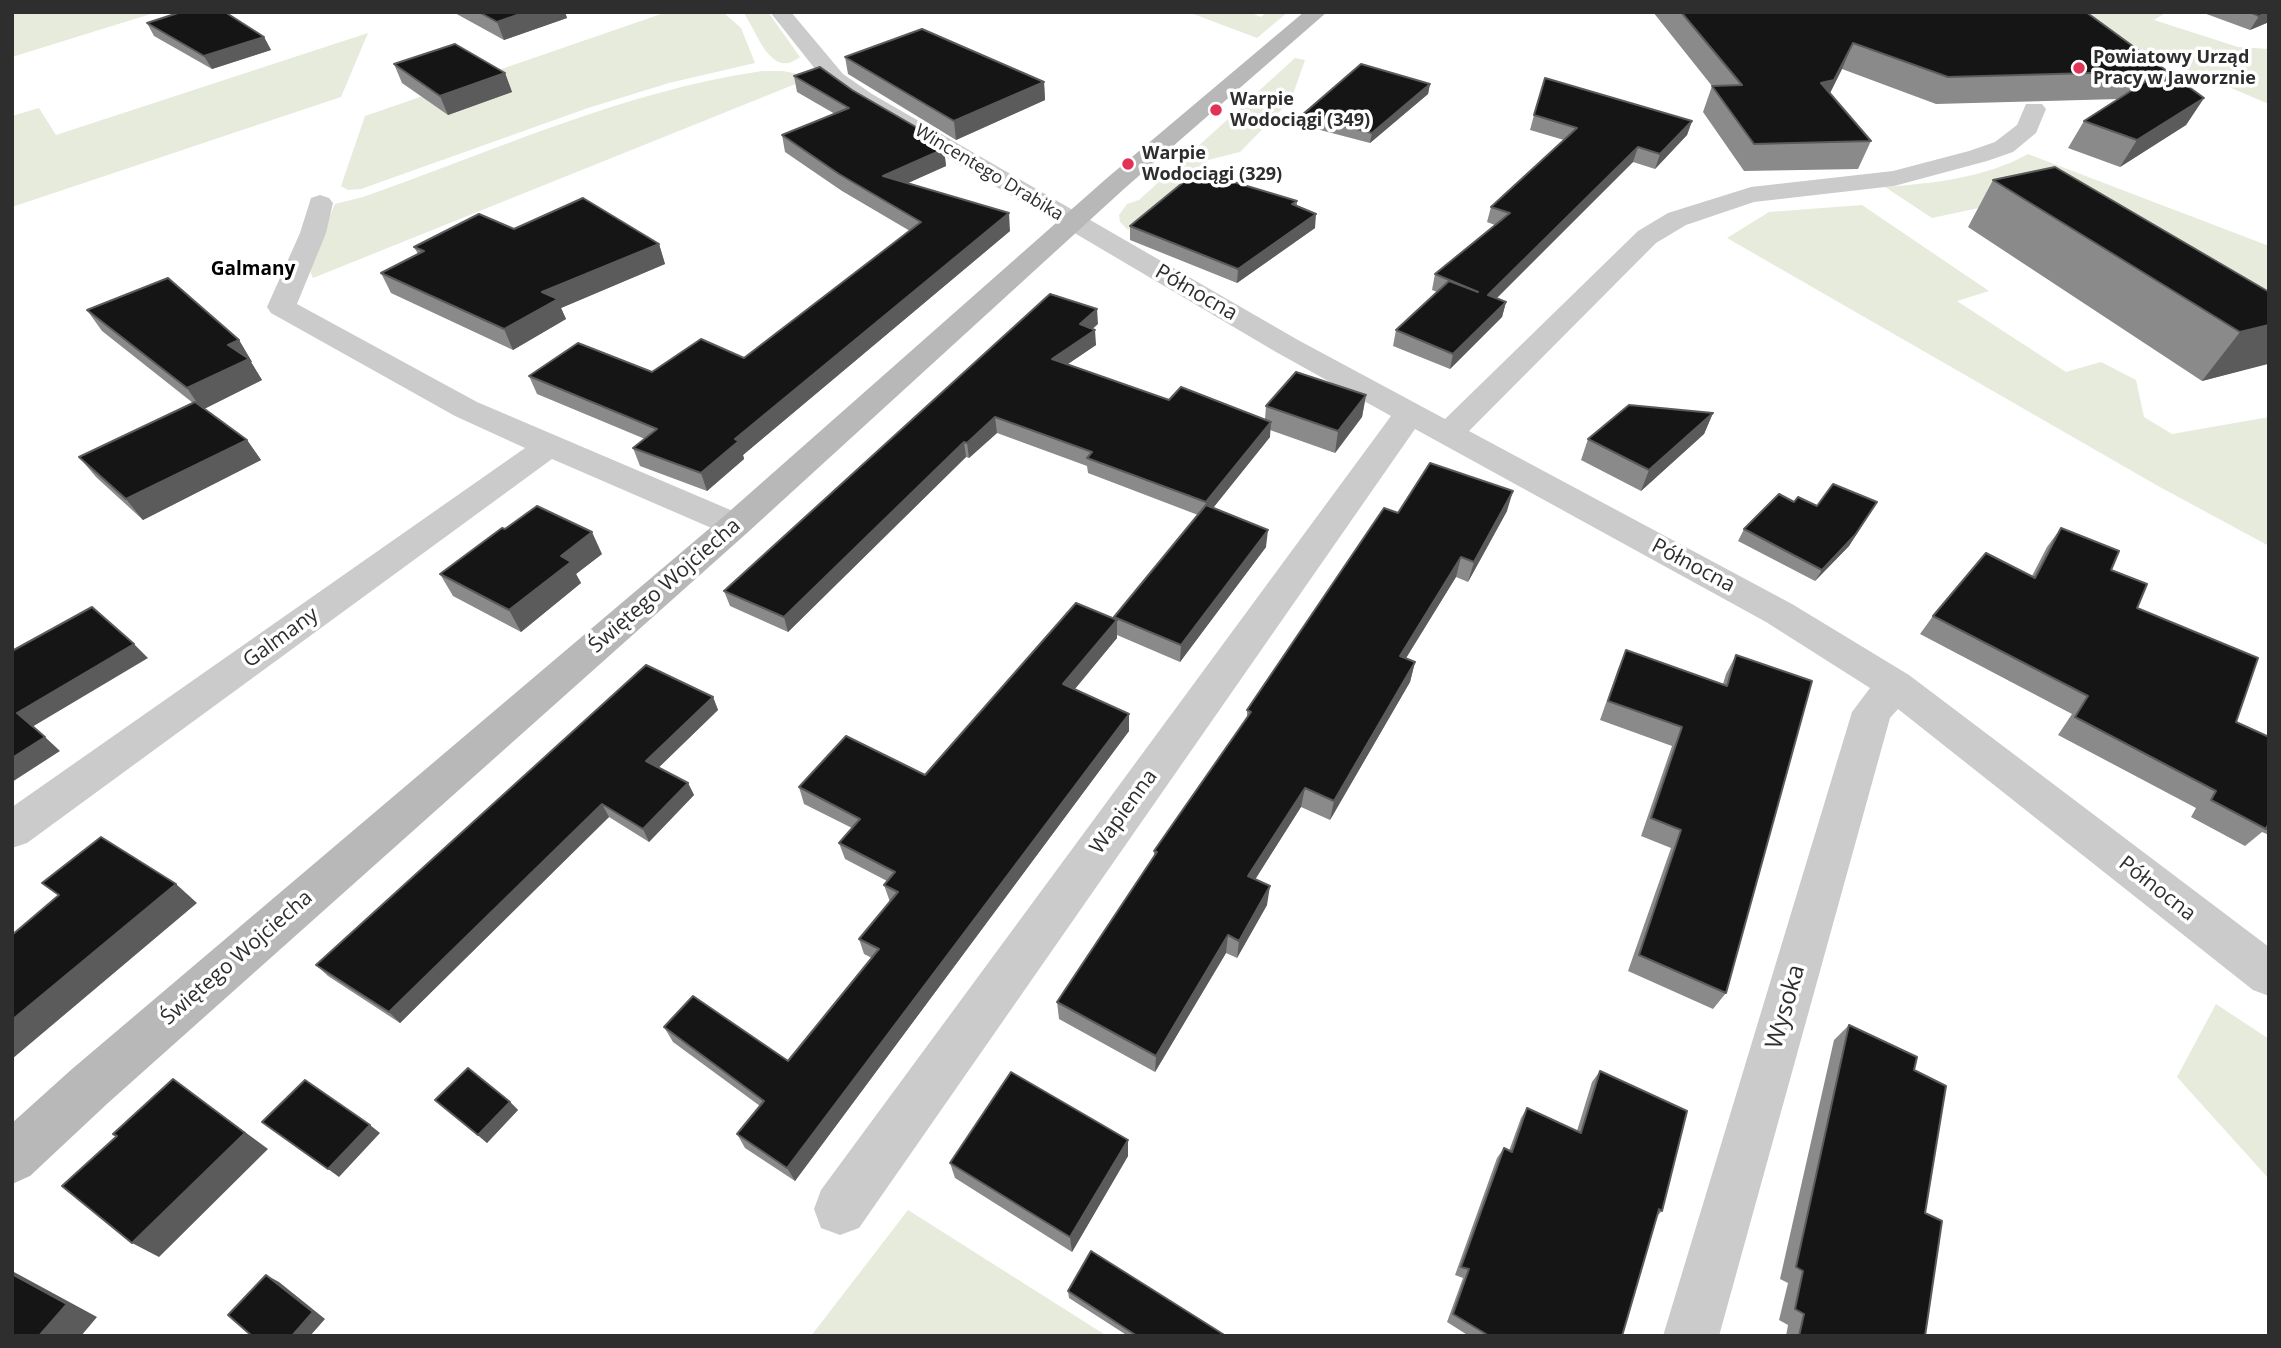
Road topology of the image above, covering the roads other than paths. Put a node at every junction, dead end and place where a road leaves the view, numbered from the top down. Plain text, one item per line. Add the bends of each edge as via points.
1 (780, 12) edge
2 (1317, 12) edge
3 (2034, 109) edge
4 (320, 203) dead end
5 (1073, 224) junction
6 (1409, 414) junction
7 (1447, 435) junction
8 (549, 446) junction
9 (735, 525) junction
10 (1895, 685) junction
11 (12, 830) edge
12 (2269, 975) edge
13 (12, 1158) edge
14 (840, 1209) dead end
15 (1691, 1336) edge

1 - 5 street, Wincentego Drabika via 835,79
2 - 5 street, Świętego Wojciecha
3 - 7 street via 2028,128 2004,147 1978,156 1894,178 1751,195 1677,219 1647,237
4 - 8 street via 313,233 281,307 466,410
5 - 6 street, Północna
5 - 9 street, Świętego Wojciecha
6 - 7 street, Północna
6 - 14 street, Wapienna
7 - 10 street, Północna via 1779,613
8 - 9 street
8 - 11 street, Galmany
9 - 13 street, Świętego Wojciecha
10 - 12 street, Północna
10 - 15 street, Wysoka via 1872,712

